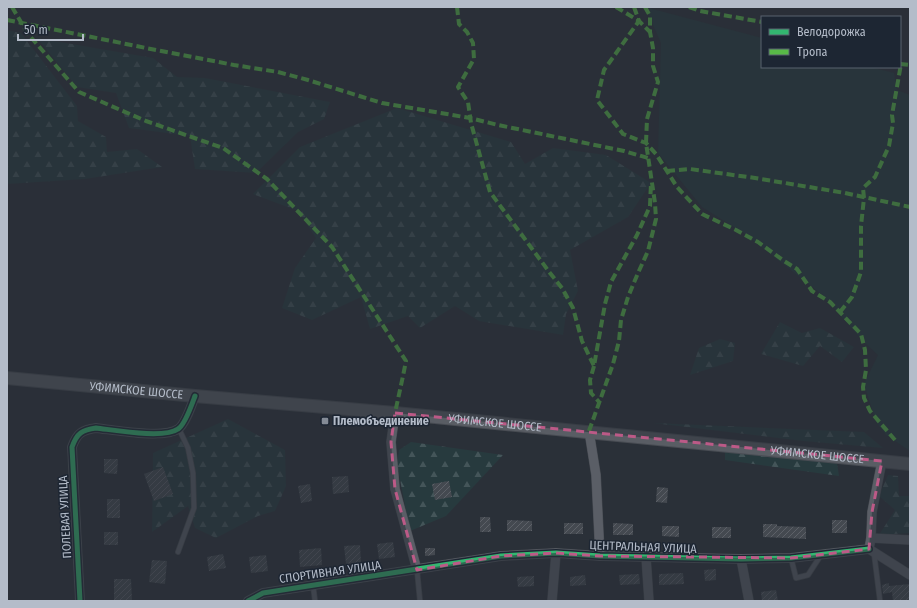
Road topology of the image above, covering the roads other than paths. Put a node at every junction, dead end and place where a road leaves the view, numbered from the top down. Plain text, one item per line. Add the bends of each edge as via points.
1 (7, 378) edge
2 (195, 396) junction
3 (395, 413) junction
4 (179, 429) junction
5 (589, 431) junction
6 (882, 461) junction
7 (910, 464) edge
8 (871, 538) junction
9 (910, 540) edge
10 (872, 550) junction
11 (178, 552) dead end
12 (556, 553) junction
13 (821, 555) junction
14 (600, 556) junction
15 (646, 557) junction
16 (791, 558) junction
17 (741, 559) junction
18 (417, 570) junction
19 (910, 575) edge
20 (313, 585) junction
21 (80, 601) edge
22 (248, 601) edge
23 (315, 601) edge
24 (420, 601) edge
25 (552, 601) edge
26 (650, 601) edge
27 (749, 601) edge
28 (880, 601) edge

1 - 2 main road, УФИМСКОЕ ШОССЕ
2 - 3 main road, УФИМСКОЕ ШОССЕ
2 - 4 street
3 - 5 main road, УФИМСКОЕ ШОССЕ
3 - 18 street via 391,442 395,489
4 - 11 lane via 188,448 193,473 194,508
4 - 21 street, ПОЛЕВАЯ УЛИЦА via 153,434 96,428 78,434 74,440 72,447
5 - 6 main road, УФИМСКОЕ ШОССЕ
5 - 14 street via 596,475
6 - 7 main road, УФИМСКОЕ ШОССЕ
6 - 8 street via 872,512
8 - 9 street
8 - 10 street
10 - 13 street, ЦЕНТРАЛЬНАЯ УЛИЦА
10 - 19 street
10 - 28 lane
12 - 14 street, ЦЕНТРАЛЬНАЯ УЛИЦА
12 - 18 street, ЦЕНТРАЛЬНАЯ УЛИЦА via 501,556
12 - 25 street
13 - 16 street, ЦЕНТРАЛЬНАЯ УЛИЦА
13 - 16 lane via 808,575 796,578
14 - 15 street, ЦЕНТРАЛЬНАЯ УЛИЦА
15 - 17 street, ЦЕНТРАЛЬНАЯ УЛИЦА
15 - 26 street
16 - 17 street, ЦЕНТРАЛЬНАЯ УЛИЦА
17 - 27 street
18 - 20 street, СПОРТИВНАЯ УЛИЦА
18 - 24 lane
20 - 22 street, СПОРТИВНАЯ УЛИЦА via 263,593
20 - 23 lane

